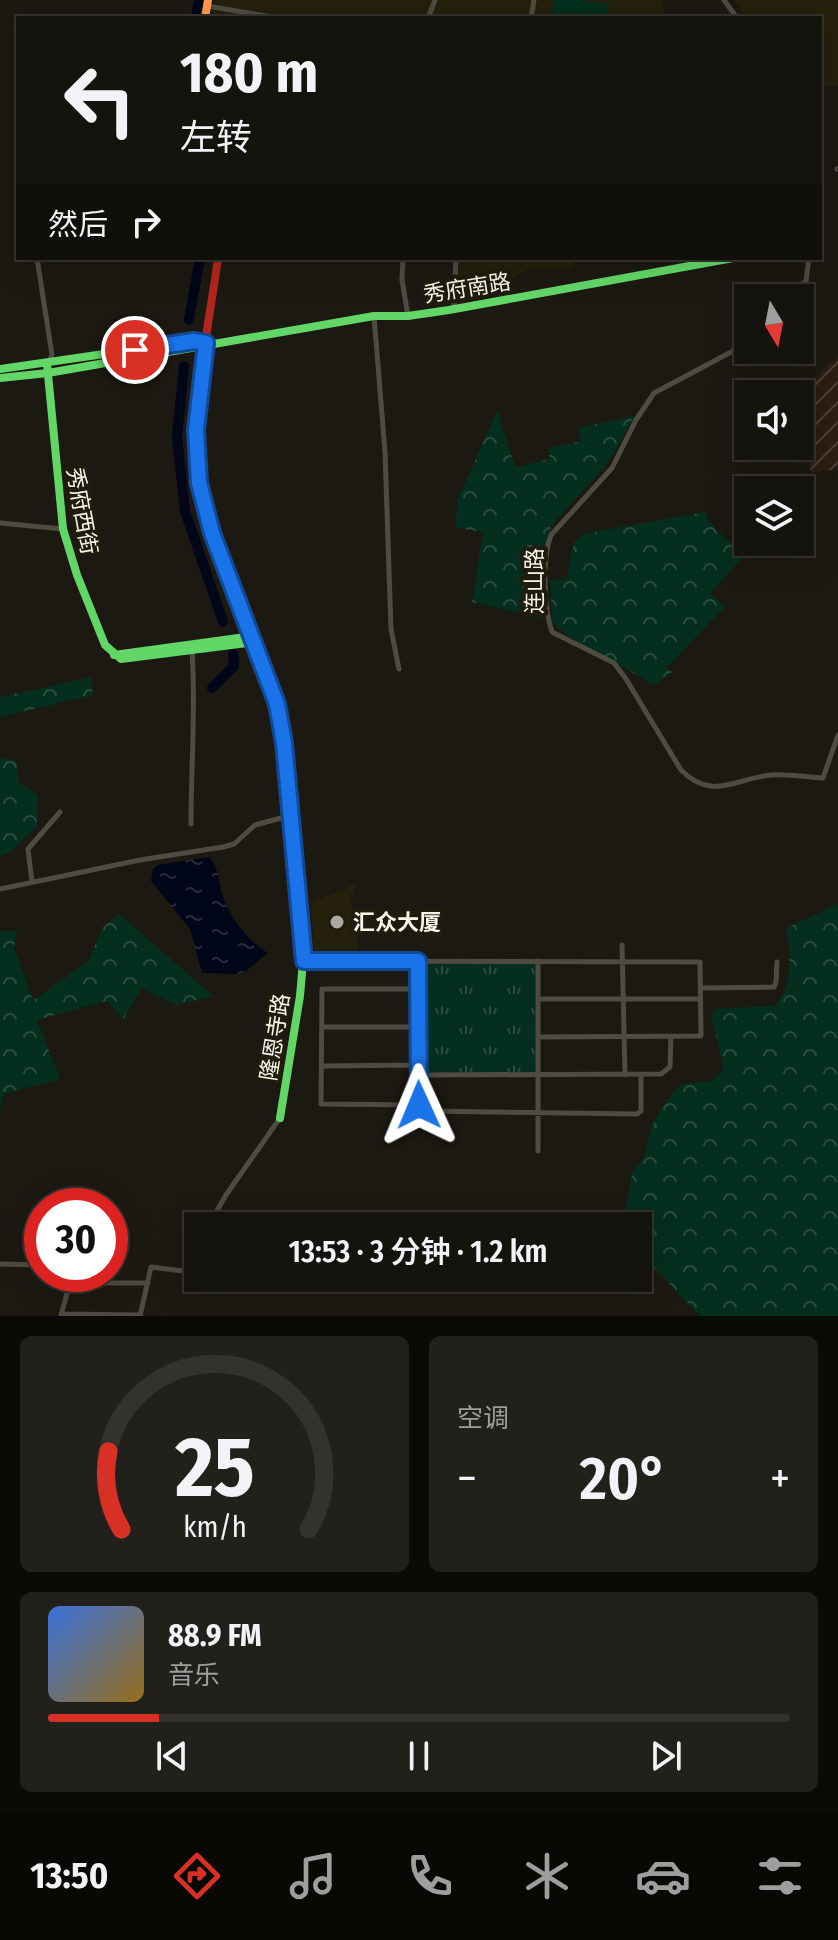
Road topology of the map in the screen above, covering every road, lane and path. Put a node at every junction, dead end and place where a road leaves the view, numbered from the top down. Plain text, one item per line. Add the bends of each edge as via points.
1 (208, 3) edge
2 (269, 16) edge
3 (37, 260) edge
4 (218, 260) edge
5 (403, 260) edge
6 (456, 260) edge
7 (722, 260) edge
8 (809, 260) edge
9 (802, 284) edge
10 (454, 309) junction
11 (374, 316) junction
12 (408, 316) junction
13 (206, 343) junction
14 (734, 349) edge
15 (47, 368) junction
16 (0, 369) edge
17 (0, 378) edge
18 (0, 523) edge
19 (63, 529) junction
20 (254, 639) junction
21 (192, 650) junction
22 (114, 655) junction
23 (399, 669) dead end
24 (838, 735) edge
25 (60, 812) dead end
26 (292, 815) junction
27 (191, 824) dead end
28 (32, 882) junction
29 (0, 889) edge
30 (622, 945) dead end
31 (304, 961) junction
32 (418, 961) junction
33 (538, 961) junction
34 (623, 962) junction
35 (777, 962) dead end
36 (700, 988) junction
37 (419, 989) junction
38 (538, 999) junction
39 (624, 999) junction
40 (700, 999) junction
41 (322, 1027) junction
42 (419, 1027) junction
43 (624, 1036) junction
44 (671, 1036) junction
45 (539, 1037) junction
46 (419, 1065) junction
47 (322, 1066) junction
48 (419, 1075) junction
49 (625, 1075) junction
50 (641, 1075) junction
51 (539, 1076) junction
52 (419, 1105) junction
53 (538, 1114) junction
54 (280, 1118) joint
55 (538, 1151) dead end
56 (216, 1212) edge
57 (0, 1264) edge
58 (24, 1265) edge
59 (184, 1269) edge
60 (128, 1283) edge
61 (148, 1283) junction
62 (68, 1292) edge
63 (62, 1315) edge
64 (140, 1316) edge

1 - 2 street
3 - 15 street via 52,355
4 - 13 street, 隆恩寺路
5 - 12 street
6 - 10 street
7 - 10 street, 秀府南路
8 - 9 street
10 - 12 street, 秀府南路
11 - 12 street, 秀府南路
11 - 13 street, 秀府南路
11 - 23 street via 391,629
13 - 15 street, 秀府南路
13 - 20 street, 隆恩寺路 via 196,430 199,483 212,533
14 - 24 street, 连山路 via 654,393 612,468 551,535 545,567 548,621 552,632 614,663 681,770 704,786 770,775 823,778
15 - 16 street, 秀府南路
15 - 17 street, 秀府南路
15 - 19 street, 秀府西街
18 - 19 street
19 - 22 street, 秀府西街 via 82,589
20 - 21 street
20 - 22 street
20 - 26 street, 隆恩寺路 via 277,704
21 - 22 street via 121,659
21 - 27 street
25 - 28 street via 28,849
26 - 28 street via 255,825 223,847
26 - 31 street, 隆恩寺路
28 - 29 street
30 - 34 street
31 - 32 street
31 - 54 street, 隆恩寺路
32 - 33 street
32 - 37 street
33 - 34 street
33 - 38 street
34 - 36 street via 700,962
34 - 39 street
35 - 36 street via 774,987
36 - 40 street
37 - 41 street via 322,989
37 - 42 street
38 - 39 street
38 - 45 street
39 - 40 street
39 - 43 street
40 - 44 street via 701,1036
41 - 42 street
41 - 47 street
42 - 46 street
43 - 44 street
43 - 45 street
43 - 49 street
44 - 50 street via 670,1067 661,1074
45 - 51 street
46 - 47 street
46 - 48 street
47 - 52 street via 321,1104
48 - 51 street
48 - 52 street
49 - 50 street
49 - 51 street
50 - 53 street via 637,1114
51 - 53 street
52 - 53 street via 435,1112
53 - 55 street
54 - 56 street
57 - 58 street
59 - 61 street via 151,1267
60 - 61 street
61 - 64 street
62 - 63 street
63 - 64 street

